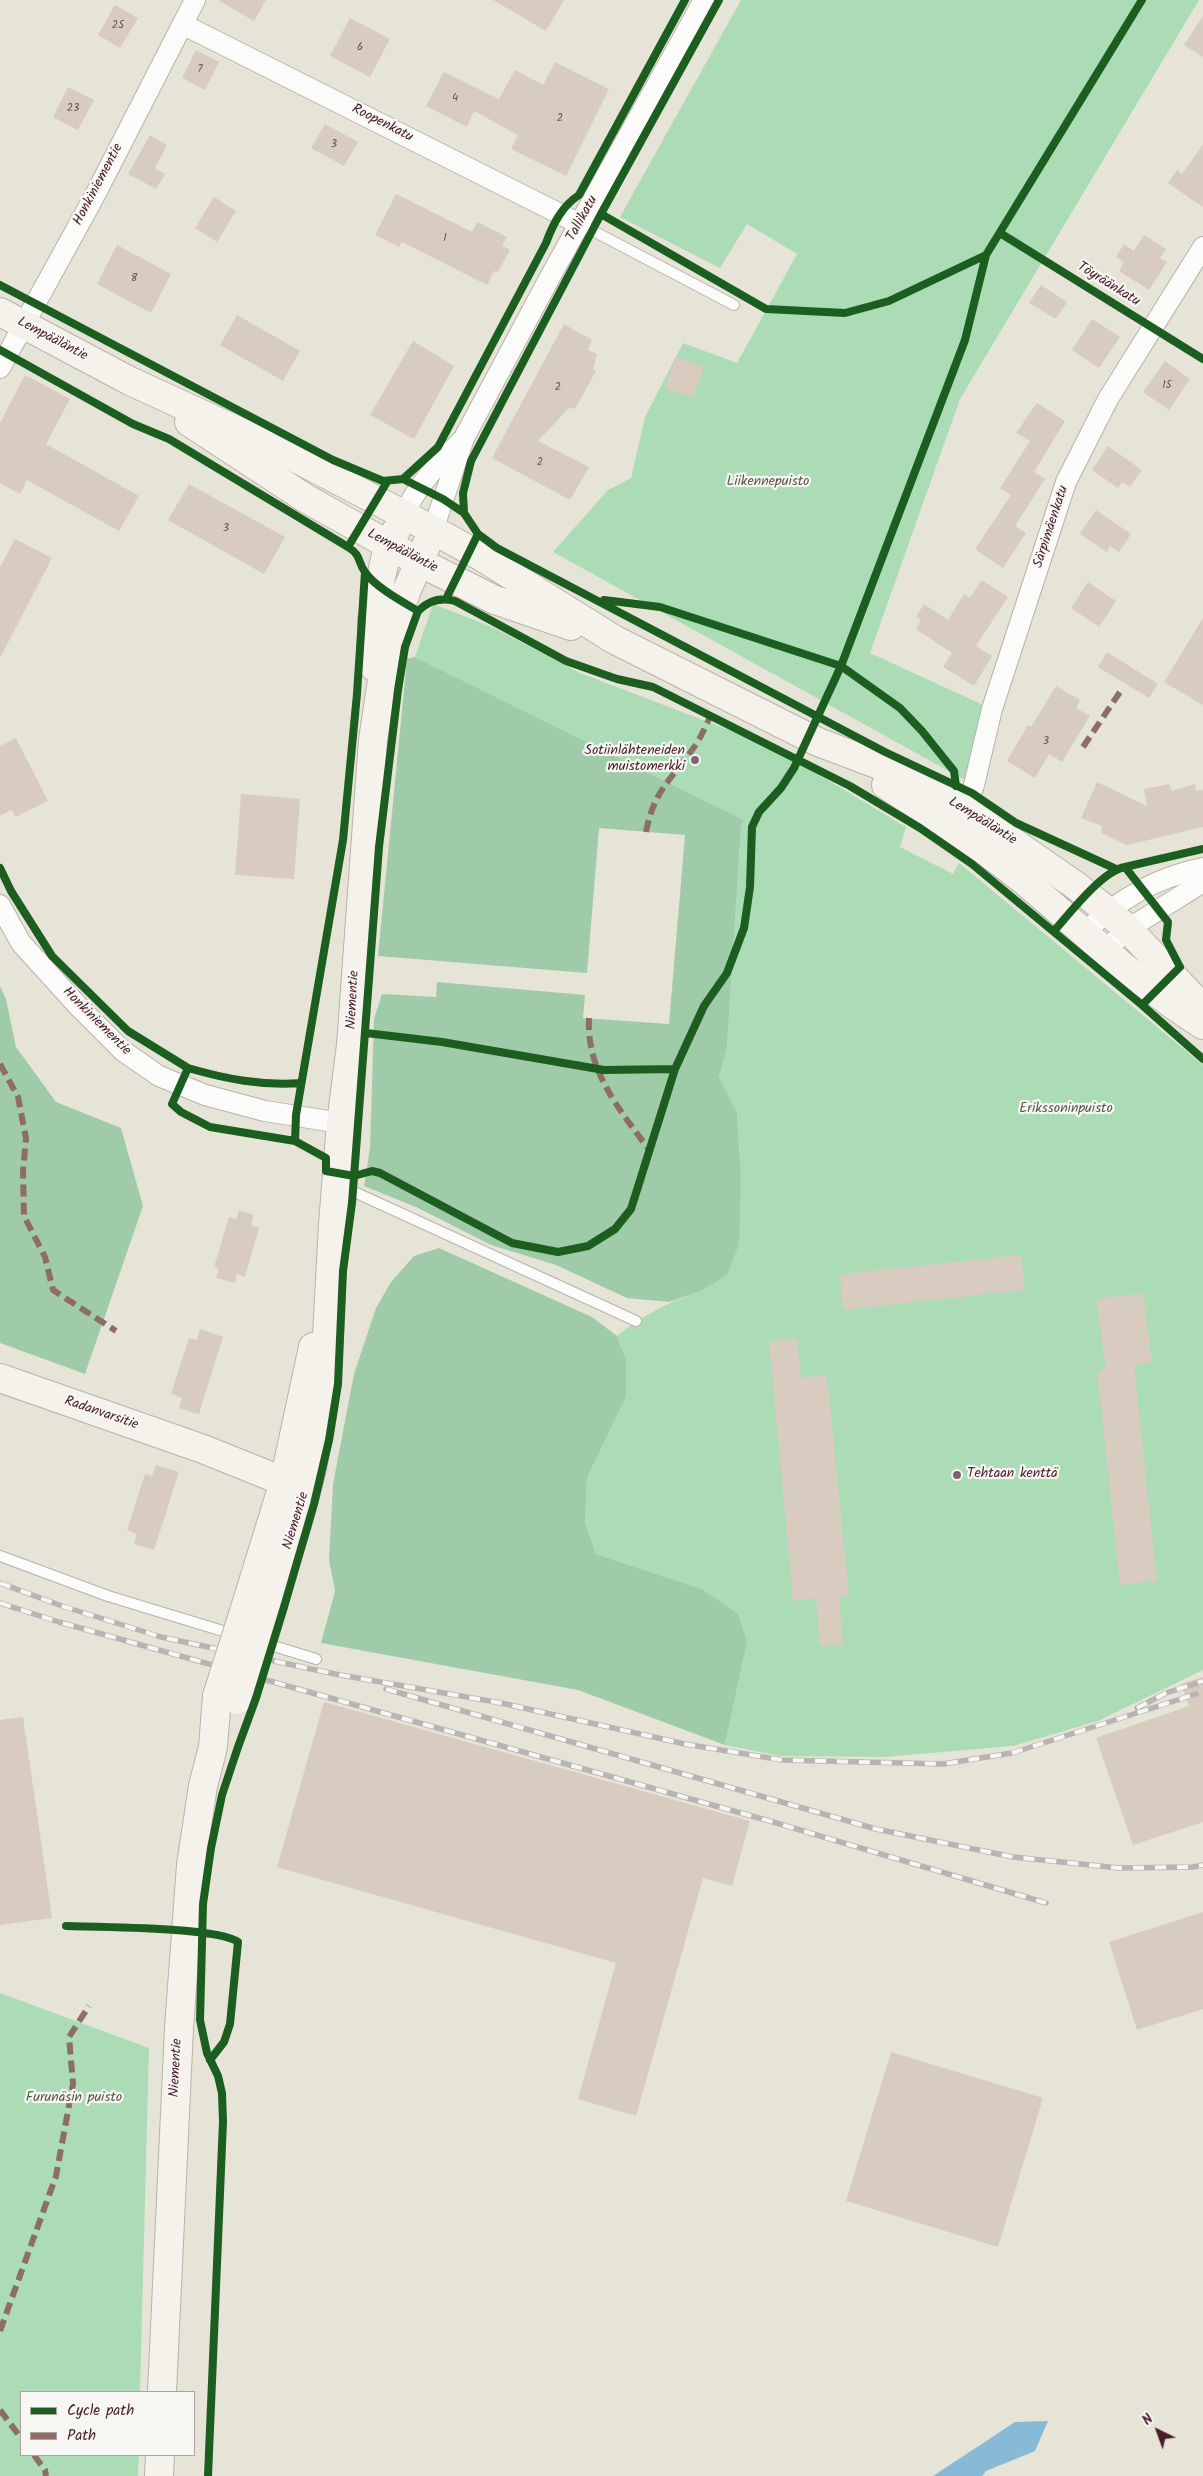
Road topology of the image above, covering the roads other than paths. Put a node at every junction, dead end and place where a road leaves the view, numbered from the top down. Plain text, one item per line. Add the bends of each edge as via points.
1 (195, 0) edge
2 (704, 0) edge
3 (184, 25) junction
4 (580, 224) junction
5 (1203, 247) edge
6 (734, 305) dead end
7 (11, 318) edge
8 (0, 368) edge
9 (130, 381) junction
10 (464, 438) junction
11 (403, 516) junction
12 (433, 530) junction
13 (388, 545) junction
14 (419, 562) junction
15 (615, 640) junction
16 (376, 716) junction
17 (962, 821) junction
18 (1203, 868) edge
19 (1203, 882) edge
20 (0, 905) edge
21 (1107, 911) junction
22 (1128, 930) junction
23 (1085, 932) junction
24 (1105, 950) junction
25 (1203, 1008) edge
26 (1203, 1025) edge
27 (341, 1123) junction
28 (338, 1184) junction
29 (636, 1321) dead end
30 (0, 1378) edge
31 (298, 1475) junction
32 (0, 1556) edge
33 (316, 1659) dead end
34 (162, 2391) edge
35 (160, 2456) edge
36 (160, 2476) edge

1 - 3 street, Honkiniementie
2 - 4 street, Tallikatu
3 - 4 street, Roopenkatu
3 - 7 street, Honkiniementie via 94,197
4 - 6 lane
4 - 10 street, Tallikatu
5 - 17 street, Särpimäenkatu via 1108,399 1066,482 992,709
7 - 8 street, Honkiniementie
7 - 9 main road, Lempääläntie
9 - 11 main road, Lempääläntie via 282,452
9 - 13 main road, Lempääläntie via 246,461
10 - 11 street, Tallikatu via 426,476
10 - 12 street, Tallikatu
11 - 12 main road, Lempääläntie
11 - 13 main road, Niementie
12 - 14 main road, Niementie
12 - 15 main road, Lempääläntie
13 - 14 main road, Lempääläntie
13 - 16 main road, Niementie via 372,620
14 - 15 main road, Lempääläntie via 495,600
14 - 16 main road, Niementie via 387,647
15 - 17 main road, Lempääläntie via 819,742 884,767
16 - 27 main road, Niementie via 351,1045
17 - 21 main road, Lempääläntie via 1075,885
17 - 23 main road, Lempääläntie via 1020,878
18 - 21 street via 1152,883
19 - 22 street
20 - 27 street, Honkiniementie via 21,943 78,1006 123,1051 160,1076 205,1095 265,1111
21 - 22 main road, Lempääläntie
21 - 23 street
22 - 24 street
22 - 25 main road, Lempääläntie
23 - 24 main road, Lempääläntie
24 - 26 main road, Lempääläntie via 1174,1007
27 - 28 main road, Niementie
28 - 29 lane
28 - 31 main road, Niementie via 323,1410
30 - 31 main road, Radanvarsitie via 203,1449
31 - 34 main road, Niementie, bridge via 212,1747 203,1786 190,1874 178,2048
32 - 33 lane via 108,1596
35 - 36 main road

